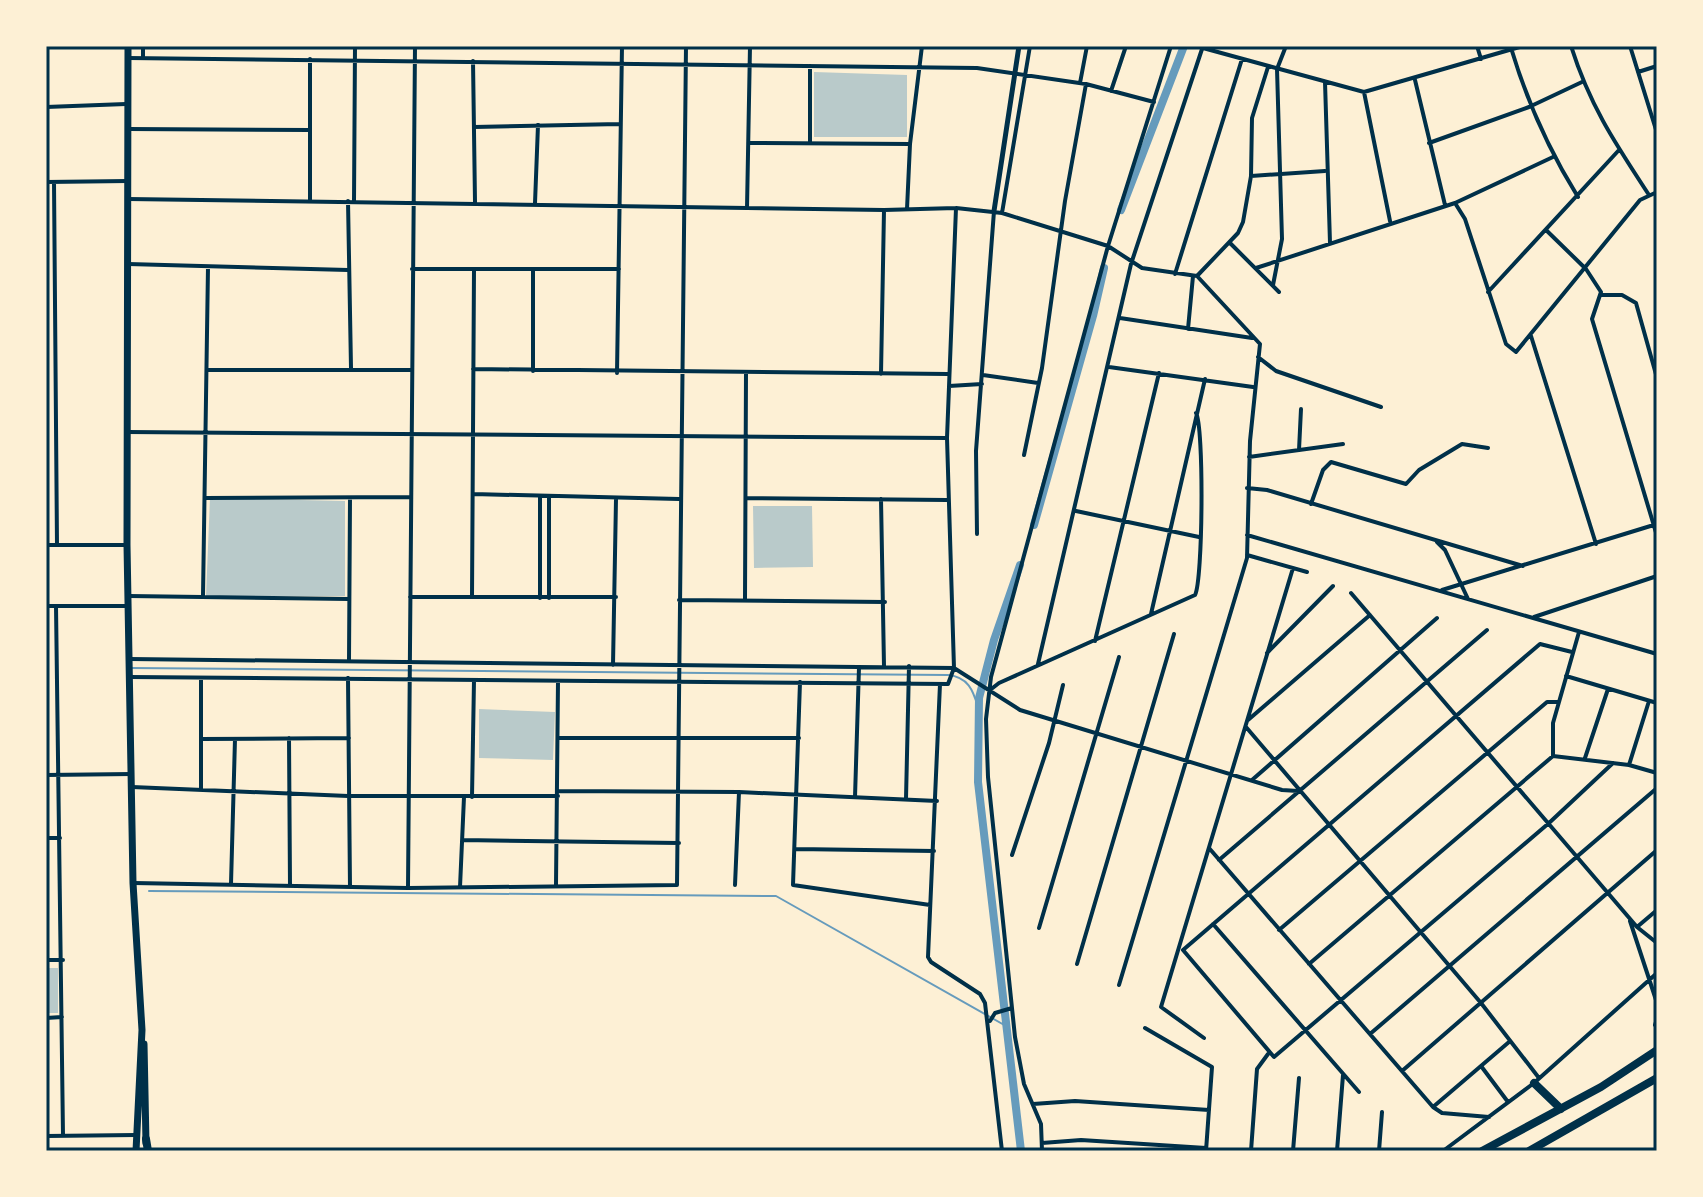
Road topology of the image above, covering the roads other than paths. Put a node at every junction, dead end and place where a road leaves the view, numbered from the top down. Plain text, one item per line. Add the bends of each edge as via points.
1 (128, 46) edge
2 (143, 46) edge
3 (355, 46) edge
4 (415, 46) edge
5 (622, 46) edge
6 (686, 46) edge
7 (750, 46) edge
8 (922, 46) edge
9 (1019, 46) edge
10 (1030, 46) edge
11 (1087, 46) edge
12 (1126, 46) edge
13 (1171, 46) edge
14 (1286, 46) edge
15 (1477, 46) edge
16 (1523, 46) edge
17 (1571, 46) edge
18 (1630, 46) edge
19 (1203, 47) edge
20 (1512, 50) junction
21 (128, 58) junction
22 (143, 58) junction
23 (310, 59) junction
24 (1242, 59) junction
25 (355, 60) junction
26 (415, 60) junction
27 (473, 60) junction
28 (1482, 60) junction
29 (622, 61) junction
30 (686, 63) junction
31 (750, 63) junction
32 (810, 66) junction
33 (1657, 66) edge
34 (1268, 67) junction
35 (918, 69) junction
36 (1277, 69) junction
37 (1638, 72) junction
38 (1015, 73) junction
39 (1025, 74) junction
40 (1415, 80) junction
41 (1325, 82) junction
42 (1582, 82) junction
43 (1083, 84) junction
44 (1111, 91) junction
45 (1364, 92) junction
46 (1155, 102) junction
47 (129, 104) junction
48 (46, 107) edge
49 (1529, 107) junction
50 (621, 124) junction
51 (538, 125) junction
52 (474, 127) junction
53 (128, 129) junction
54 (310, 130) junction
55 (1657, 133) edge
56 (749, 143) junction
57 (1429, 143) junction
58 (810, 144) junction
59 (910, 144) junction
60 (1619, 150) junction
61 (1553, 157) junction
62 (1326, 171) junction
63 (1282, 173) junction
64 (1251, 176) junction
65 (128, 181) junction
66 (46, 182) edge
67 (54, 182) junction
68 (1657, 192) edge
69 (1649, 195) junction
70 (1578, 197) junction
71 (128, 199) junction
72 (310, 201) junction
73 (351, 201) junction
74 (414, 201) junction
75 (475, 202) junction
76 (535, 203) junction
77 (1455, 203) junction
78 (620, 204) junction
79 (1445, 205) junction
80 (684, 207) junction
81 (747, 208) junction
82 (956, 208) junction
83 (907, 209) junction
84 (884, 210) junction
85 (994, 211) junction
86 (1002, 213) junction
87 (1390, 221) junction
88 (1061, 230) junction
89 (1546, 230) junction
90 (1230, 243) junction
91 (1330, 244) junction
92 (46, 246) edge
93 (55, 246) junction
94 (1108, 246) junction
95 (1280, 260) junction
96 (128, 264) junction
97 (1131, 264) junction
98 (208, 267) junction
99 (1256, 268) junction
100 (412, 269) junction
101 (474, 269) junction
102 (533, 269) junction
103 (619, 269) junction
104 (1586, 269) junction
105 (348, 270) junction
106 (1175, 274) junction
107 (1195, 276) junction
108 (1273, 285) junction
109 (1279, 292) dead end
110 (1488, 292) junction
111 (1601, 295) junction
112 (1120, 318) junction
113 (1188, 329) junction
114 (1531, 336) junction
115 (1254, 338) junction
116 (1258, 357) junction
117 (1109, 367) junction
118 (351, 368) junction
119 (473, 369) junction
120 (207, 370) junction
121 (411, 370) junction
122 (533, 371) junction
123 (681, 372) junction
124 (746, 372) junction
125 (617, 373) junction
126 (1159, 373) junction
127 (881, 374) junction
128 (948, 374) junction
129 (983, 375) junction
130 (1657, 378) edge
131 (1205, 379) junction
132 (1038, 383) junction
133 (982, 384) junction
134 (949, 386) junction
135 (1254, 387) junction
136 (1381, 407) dead end
137 (1301, 409) dead end
138 (1196, 413) junction
139 (206, 431) junction
140 (127, 432) junction
141 (472, 433) junction
142 (411, 434) junction
143 (681, 435) junction
144 (746, 435) junction
145 (947, 438) junction
146 (1343, 444) dead end
147 (1488, 448) dead end
148 (1299, 450) junction
149 (1024, 455) dead end
150 (1249, 457) junction
151 (1247, 488) junction
152 (473, 494) junction
153 (540, 496) junction
154 (549, 496) junction
155 (411, 497) junction
156 (206, 498) junction
157 (350, 498) junction
158 (746, 498) junction
159 (616, 499) junction
160 (679, 499) junction
161 (881, 499) junction
162 (948, 500) junction
163 (1311, 504) junction
164 (1076, 511) junction
165 (1122, 522) junction
166 (1655, 525) edge
167 (1170, 532) junction
168 (977, 534) dead end
169 (1247, 535) junction
170 (1657, 536) edge
171 (1200, 537) junction
172 (1436, 540) junction
173 (1596, 544) junction
174 (46, 545) edge
175 (57, 545) junction
176 (127, 545) junction
177 (1247, 555) junction
178 (1523, 566) junction
179 (1293, 568) junction
180 (1307, 572) dead end
181 (1657, 576) edge
182 (1461, 585) junction
183 (1333, 586) dead end
184 (1439, 591) junction
185 (1351, 593) dead end
186 (129, 596) junction
187 (203, 596) junction
188 (410, 597) junction
189 (472, 597) junction
190 (616, 597) junction
191 (540, 598) junction
192 (549, 598) junction
193 (349, 599) junction
194 (745, 599) junction
195 (1468, 599) junction
196 (679, 600) junction
197 (885, 602) junction
198 (46, 606) edge
199 (56, 606) junction
200 (129, 606) junction
201 (1151, 614) junction
202 (1370, 615) junction
203 (1437, 618) dead end
204 (1532, 618) junction
205 (1487, 630) dead end
206 (1579, 632) junction
207 (1174, 634) dead end
208 (1095, 641) junction
209 (1400, 649) junction
210 (1572, 652) junction
211 (1267, 653) junction
212 (1657, 654) edge
213 (1119, 657) dead end
214 (130, 659) junction
215 (349, 661) junction
216 (410, 663) junction
217 (1038, 664) junction
218 (613, 665) junction
219 (679, 665) junction
220 (859, 666) junction
221 (884, 666) junction
222 (909, 666) junction
223 (954, 668) junction
224 (1566, 676) junction
225 (130, 677) junction
226 (201, 678) junction
227 (348, 678) junction
228 (409, 678) junction
229 (474, 680) junction
230 (558, 681) junction
231 (678, 681) junction
232 (800, 682) junction
233 (1428, 682) junction
234 (859, 683) junction
235 (909, 684) junction
236 (940, 684) junction
237 (1063, 685) dead end
238 (1608, 689) junction
239 (990, 690) junction
240 (1649, 701) junction
241 (1559, 702) junction
242 (1657, 703) edge
243 (1458, 717) junction
244 (1054, 721) junction
245 (1246, 724) junction
246 (1097, 733) junction
247 (289, 738) junction
248 (349, 738) junction
249 (558, 738) junction
250 (678, 738) junction
251 (799, 738) junction
252 (201, 739) junction
253 (235, 739) junction
254 (1142, 746) junction
255 (1488, 751) junction
256 (1553, 756) junction
257 (1585, 759) junction
258 (1186, 760) junction
259 (1273, 760) junction
260 (1613, 763) junction
261 (1629, 765) junction
262 (1231, 773) junction
263 (1657, 773) edge
264 (132, 774) junction
265 (46, 775) edge
266 (59, 775) junction
267 (1251, 780) junction
268 (1518, 786) junction
269 (132, 787) junction
270 (1657, 788) edge
271 (201, 790) junction
272 (1298, 791) junction
273 (233, 792) junction
274 (680, 792) junction
275 (739, 792) junction
276 (290, 794) junction
277 (558, 794) junction
278 (797, 795) junction
279 (348, 796) junction
280 (409, 797) junction
281 (464, 797) junction
282 (472, 797) junction
283 (855, 797) junction
284 (906, 799) junction
285 (937, 801) junction
286 (1549, 823) junction
287 (1328, 825) junction
288 (46, 838) edge
289 (60, 838) junction
290 (462, 840) junction
291 (558, 841) junction
292 (679, 843) junction
293 (1209, 848) junction
294 (796, 849) junction
295 (1657, 850) edge
296 (934, 851) junction
297 (1012, 855) dead end
298 (1578, 856) junction
299 (1219, 860) junction
300 (1358, 860) junction
301 (133, 883) junction
302 (231, 884) junction
303 (290, 885) junction
304 (556, 885) junction
305 (735, 885) dead end
306 (350, 887) junction
307 (460, 887) junction
308 (408, 888) junction
309 (1608, 892) junction
310 (1248, 894) junction
311 (1388, 895) junction
312 (931, 906) junction
313 (1657, 910) edge
314 (1630, 918) junction
315 (1213, 924) junction
316 (1637, 927) junction
317 (1039, 928) dead end
318 (1279, 930) junction
319 (1419, 931) junction
320 (1657, 943) edge
321 (1180, 952) junction
322 (46, 960) edge
323 (63, 960) junction
324 (1077, 964) dead end
325 (1309, 964) junction
326 (1451, 968) junction
327 (1657, 973) edge
328 (1649, 981) junction
329 (1119, 985) dead end
330 (1341, 1000) junction
331 (1481, 1003) junction
332 (1657, 1003) edge
333 (1012, 1008) junction
334 (62, 1017) junction
335 (46, 1018) edge
336 (989, 1023) junction
337 (1145, 1028) dead end
338 (142, 1030) junction
339 (1305, 1031) junction
340 (1370, 1034) junction
341 (1204, 1038) dead end
342 (1509, 1042) junction
343 (1657, 1050) edge
344 (1268, 1054) junction
345 (1481, 1066) junction
346 (1402, 1071) junction
347 (1343, 1075) junction
348 (1299, 1078) dead end
349 (1657, 1078) edge
350 (1536, 1081) junction
351 (1359, 1092) dead end
352 (1508, 1103) junction
353 (1033, 1104) junction
354 (1433, 1107) junction
355 (1561, 1109) junction
356 (1209, 1110) junction
357 (1382, 1112) dead end
358 (1489, 1117) junction
359 (63, 1135) junction
360 (136, 1135) junction
361 (46, 1136) edge
362 (146, 1139) joint
363 (1042, 1143) junction
364 (1206, 1150) edge
365 (136, 1151) edge
366 (147, 1151) edge
367 (1002, 1151) edge
368 (1042, 1151) edge
369 (1251, 1151) edge
370 (1293, 1151) edge
371 (1337, 1151) edge
372 (1379, 1151) edge
373 (1443, 1151) edge
374 (1482, 1151) edge
375 (1529, 1151) edge

1 - 21 main road
2 - 22 street
3 - 25 street
4 - 26 street
5 - 29 street
6 - 30 street
7 - 31 street
8 - 35 street
9 - 38 street
10 - 39 street
11 - 43 street
12 - 44 street
13 - 46 street
14 - 36 street
15 - 28 street
16 - 20 street
17 - 42 street
18 - 37 street
19 - 24 street
19 - 97 street
20 - 28 street
20 - 49 street
21 - 22 street
21 - 47 main road
22 - 23 street
23 - 25 street
23 - 54 street
24 - 34 street
24 - 106 street
25 - 26 street
25 - 73 street
26 - 27 street
26 - 74 street
27 - 29 street
27 - 52 street
28 - 40 street
29 - 30 street
29 - 50 street
30 - 31 street
30 - 80 street
31 - 32 street
31 - 56 street
32 - 35 street
32 - 58 street
33 - 37 street
34 - 36 street
34 - 64 street via 1252,118
35 - 38 street
35 - 59 street
36 - 41 street
36 - 63 street
37 - 55 street
38 - 39 street
38 - 85 street
39 - 43 street
39 - 86 street
40 - 45 street
40 - 57 street
41 - 45 street
41 - 62 street
42 - 49 street
42 - 60 street
43 - 44 street
43 - 88 street
44 - 46 street
45 - 87 street
46 - 94 street
47 - 48 street
47 - 53 main road
49 - 57 street
49 - 61 street
50 - 51 street
50 - 78 street
51 - 52 street
51 - 76 street
52 - 75 street
53 - 54 street
53 - 65 main road
54 - 72 street
56 - 58 street
56 - 81 street
57 - 79 street
58 - 59 street
59 - 83 street
60 - 69 street
60 - 70 street
61 - 70 street
61 - 77 street
62 - 63 street
62 - 91 street
63 - 64 street
63 - 95 street
64 - 90 street via 1248,207
65 - 67 street
65 - 71 main road
66 - 67 street
67 - 93 street
68 - 69 street
69 - 104 street
70 - 89 street
71 - 72 street
71 - 96 main road
72 - 73 street
73 - 74 street
73 - 105 street
74 - 75 street
74 - 100 street
75 - 76 street
76 - 78 street
77 - 79 street
77 - 110 street
78 - 80 street
78 - 103 street
79 - 87 street
80 - 81 street
80 - 123 street
81 - 84 street
82 - 83 street
82 - 85 street
82 - 128 street
83 - 84 street
84 - 127 street
85 - 86 street
85 - 129 street
86 - 88 street
87 - 91 street
88 - 94 street
88 - 132 street
89 - 104 street
89 - 110 street
90 - 99 street
90 - 107 street
91 - 95 street
92 - 93 street
93 - 175 street
94 - 97 street
94 - 239 street
95 - 99 street
95 - 108 street
96 - 98 street
96 - 140 main road
97 - 106 street
97 - 112 street
98 - 105 street
98 - 120 street
99 - 108 street
100 - 101 street
100 - 121 street
101 - 102 street
101 - 119 street
102 - 103 street
102 - 122 street
103 - 125 street
104 - 111 street
104 - 114 street
105 - 118 street
106 - 107 street
107 - 113 street
107 - 115 street
108 - 109 street
110 - 114 street via 1509,349 1520,350
111 - 130 street via 1622,295 1636,303
111 - 166 street via 1592,319
112 - 113 street
112 - 117 street
113 - 115 street
114 - 173 street
115 - 116 street via 1260,344
116 - 135 street
116 - 136 street via 1276,371
117 - 126 street
117 - 164 street
118 - 120 street
118 - 121 street
119 - 122 street
119 - 141 street
120 - 139 street
121 - 142 street
122 - 125 street
123 - 124 street
123 - 125 street
123 - 143 street
124 - 127 street
124 - 144 street
126 - 131 street
126 - 165 street
127 - 128 street
128 - 134 street
129 - 132 street
129 - 133 street
131 - 135 street
131 - 138 street
132 - 149 street
133 - 134 street
133 - 168 street
134 - 145 street
135 - 150 street
137 - 148 street
138 - 167 street
138 - 171 street via 1201,437
139 - 140 street
139 - 142 street
139 - 156 street
140 - 176 main road
141 - 142 street
141 - 143 street
141 - 152 street
142 - 155 street
143 - 144 street
143 - 160 street
144 - 145 street
144 - 158 street
145 - 162 street
146 - 148 street
147 - 163 street via 1462,444 1406,484 1331,462
148 - 150 street
150 - 151 street
151 - 163 street
151 - 169 street
152 - 153 street
152 - 189 street
153 - 154 street
153 - 191 street
154 - 159 street
154 - 192 street
155 - 157 street
155 - 188 street
156 - 157 street
156 - 187 street
157 - 193 street
158 - 161 street
158 - 194 street
159 - 160 street
159 - 190 street
160 - 196 street
161 - 162 street
161 - 197 street
162 - 223 street
163 - 172 street
164 - 165 street
164 - 217 street
165 - 167 street
165 - 208 street
166 - 170 street
166 - 173 street
167 - 171 street
167 - 201 street
169 - 177 street
169 - 184 street
171 - 201 street via 1197,591
172 - 178 street
172 - 182 street
173 - 178 street
174 - 175 street
175 - 176 street
176 - 186 main road
177 - 179 street
177 - 258 street
178 - 182 street
179 - 180 street
179 - 211 street
181 - 204 street
182 - 184 street
182 - 195 street
183 - 211 street
184 - 195 street
185 - 202 street
186 - 187 street
186 - 200 main road
187 - 193 street
188 - 189 street
188 - 216 street
189 - 191 street
190 - 192 street
190 - 218 street
191 - 192 street
193 - 215 street
194 - 196 street
194 - 197 street
195 - 204 street
196 - 219 street
197 - 221 street
198 - 199 street
199 - 200 street
199 - 266 street
200 - 214 main road
201 - 208 street
202 - 209 street
202 - 245 street
203 - 209 street
204 - 206 street
205 - 233 street
206 - 210 street
206 - 212 street
207 - 254 street
208 - 217 street
209 - 233 street
209 - 259 street
210 - 224 street
210 - 243 street via 1540,644
211 - 245 street
213 - 246 street
214 - 215 street
214 - 225 main road
215 - 216 street
216 - 218 street
216 - 228 street
217 - 239 street
218 - 219 street
219 - 220 street
219 - 231 street
220 - 221 street
220 - 234 street
221 - 222 street
222 - 223 street
222 - 235 street
223 - 236 street via 951,682
223 - 239 street
224 - 238 street
224 - 241 street
225 - 226 street
225 - 264 main road
226 - 227 street
226 - 252 street
227 - 228 street
227 - 248 street
228 - 229 street
228 - 280 street
229 - 230 street
229 - 282 street
230 - 231 street
230 - 249 street
231 - 232 street
231 - 250 street
232 - 234 street
232 - 251 street
233 - 243 street
233 - 272 street
234 - 235 street
234 - 283 street
235 - 236 street
235 - 284 street
236 - 285 street
237 - 244 street
238 - 240 street
238 - 257 street
239 - 244 street via 1020,710
239 - 333 street via 988,777
240 - 242 street
240 - 261 street
241 - 255 street via 1547,702
241 - 256 street
243 - 255 street
243 - 287 street
244 - 246 street
244 - 297 street
245 - 259 street
245 - 262 street
246 - 254 street
246 - 317 street
247 - 248 street
247 - 253 street
247 - 276 street
248 - 279 street
249 - 250 street
249 - 277 street
250 - 251 street
250 - 274 street
251 - 278 street
252 - 253 street
252 - 271 street
253 - 273 street
254 - 258 street
254 - 324 street
255 - 268 street
255 - 300 street
256 - 257 street
256 - 268 street
257 - 260 street
258 - 262 street
258 - 329 street
259 - 267 street
259 - 272 street
260 - 261 street
260 - 286 street
261 - 263 street
262 - 267 street
262 - 293 street
264 - 266 street
264 - 269 main road
265 - 266 street
266 - 289 street
267 - 272 street
268 - 286 street
268 - 311 street
269 - 271 street
269 - 301 main road
270 - 298 street
271 - 273 street
272 - 287 street
272 - 299 street
273 - 276 street
273 - 302 street
274 - 275 street
274 - 277 street
274 - 292 street
275 - 278 street
275 - 305 street
276 - 279 street
276 - 303 street
277 - 282 street
277 - 291 street
278 - 283 street
278 - 294 street
279 - 280 street
279 - 306 street
280 - 281 street
280 - 308 street
281 - 282 street
281 - 290 street
283 - 284 street
284 - 285 street
285 - 296 street
286 - 298 street
286 - 319 street
287 - 300 street
287 - 310 street
288 - 289 street
289 - 323 street
290 - 291 street
290 - 307 street
291 - 292 street
291 - 304 street
292 - 304 street via 677,885
293 - 299 street
293 - 321 street
294 - 296 street
294 - 312 street via 793,885
295 - 309 street
296 - 312 street
298 - 309 street
298 - 326 street
299 - 310 street
300 - 311 street
300 - 318 street
301 - 302 street
301 - 338 main road
302 - 303 street
303 - 306 street
304 - 307 street
306 - 308 street
307 - 308 street
309 - 314 street
309 - 331 street
310 - 315 street
310 - 318 street
311 - 319 street
311 - 325 street
312 - 336 street via 928,957 983,997
313 - 316 street
314 - 316 street
314 - 328 street
315 - 321 street
315 - 339 street
316 - 320 street
318 - 325 street
319 - 326 street
319 - 330 street
321 - 341 street via 1161,1007
321 - 344 street
322 - 323 street
323 - 334 street
325 - 330 street
326 - 331 street
326 - 340 street
327 - 328 street
328 - 332 street
328 - 350 street
330 - 339 street
330 - 340 street
331 - 342 street
331 - 346 street
333 - 336 street via 995,1013
333 - 353 street via 1024,1084
334 - 335 street
334 - 359 street
336 - 367 street
337 - 356 street via 1212,1067
338 - 360 main road
338 - 362 main road
339 - 344 street via 1277,1056
339 - 347 street
340 - 346 street
342 - 345 street
342 - 350 street
343 - 355 highway
344 - 369 street via 1257,1069
345 - 352 street
345 - 354 street
346 - 354 street
347 - 351 street
347 - 371 street
348 - 370 street
349 - 375 highway
350 - 352 street
350 - 355 highway
352 - 358 street
353 - 356 street via 1075,1101
353 - 363 street
354 - 358 street via 1442,1113
355 - 374 highway
356 - 364 street
357 - 372 street
358 - 373 street
359 - 360 street
359 - 361 street
360 - 365 main road
362 - 366 highway
363 - 364 street via 1081,1140
363 - 368 street

